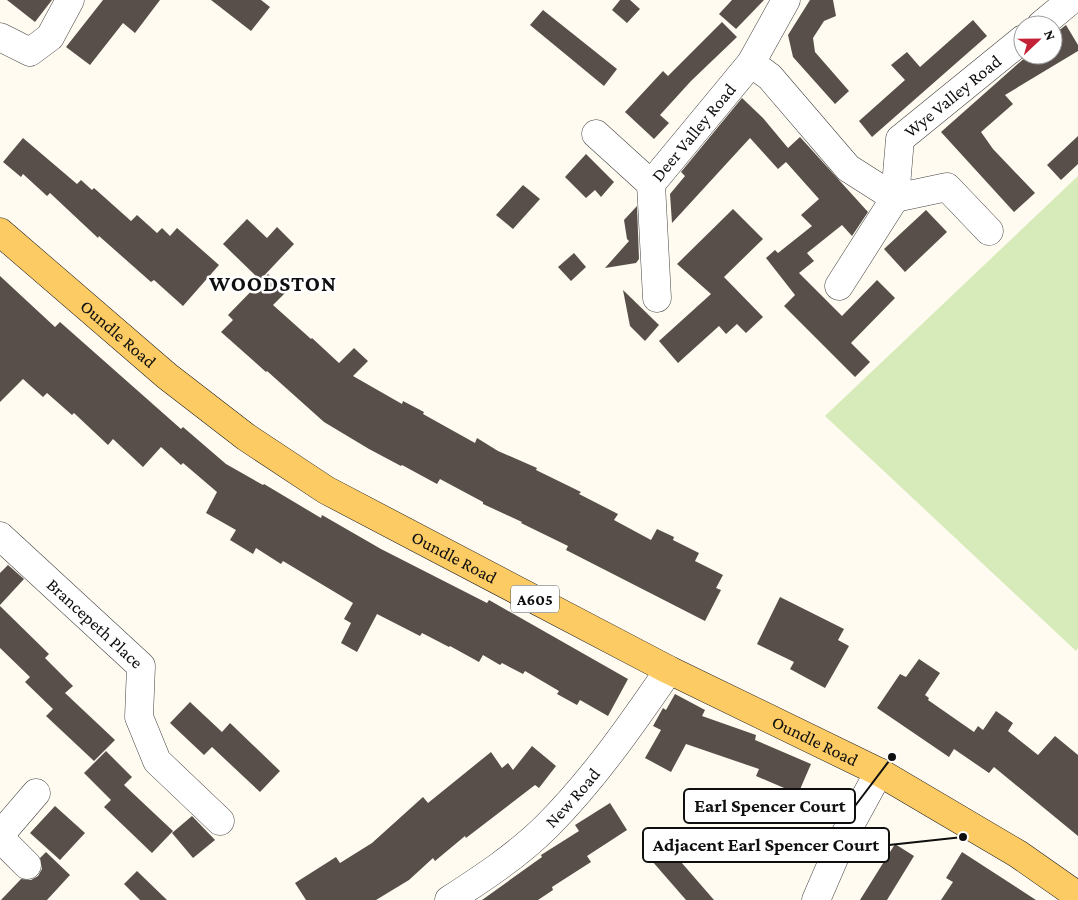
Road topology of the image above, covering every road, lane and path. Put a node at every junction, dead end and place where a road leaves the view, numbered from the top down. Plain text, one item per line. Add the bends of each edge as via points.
1 (70, 0) edge
2 (786, 0) edge
3 (1071, 0) edge
4 (1053, 15) edge
5 (0, 37) edge
6 (1013, 47) edge
7 (751, 63) junction
8 (596, 134) dead end
9 (651, 184) junction
10 (895, 198) junction
11 (989, 231) dead end
12 (0, 232) edge
13 (839, 286) dead end
14 (657, 298) dead end
15 (0, 536) edge
16 (669, 670) junction
17 (879, 772) junction
18 (36, 793) dead end
19 (220, 821) dead end
20 (0, 836) edge
21 (27, 865) dead end
22 (1078, 896) edge
23 (449, 900) edge
24 (816, 900) edge

1 - 5 street via 50,37 30,52
2 - 7 street, Deer Valley Road
3 - 4 street
6 - 10 street, Wye Valley Road via 900,139
7 - 9 street, Deer Valley Road
7 - 10 street via 770,77 848,168
8 - 9 street
9 - 14 street, Deer Valley Road
10 - 11 street via 947,187
10 - 13 street
12 - 16 main road, Oundle Road / A605 via 167,376 246,437 326,490
15 - 19 street, Brancepeth Place via 141,666 139,718 156,761
16 - 17 main road, Oundle Road / A605
16 - 23 street, New Road via 598,766 546,827 520,850
17 - 22 main road, Oundle Road / A605 via 1018,854
17 - 24 street via 842,840
18 - 20 street
20 - 21 street

